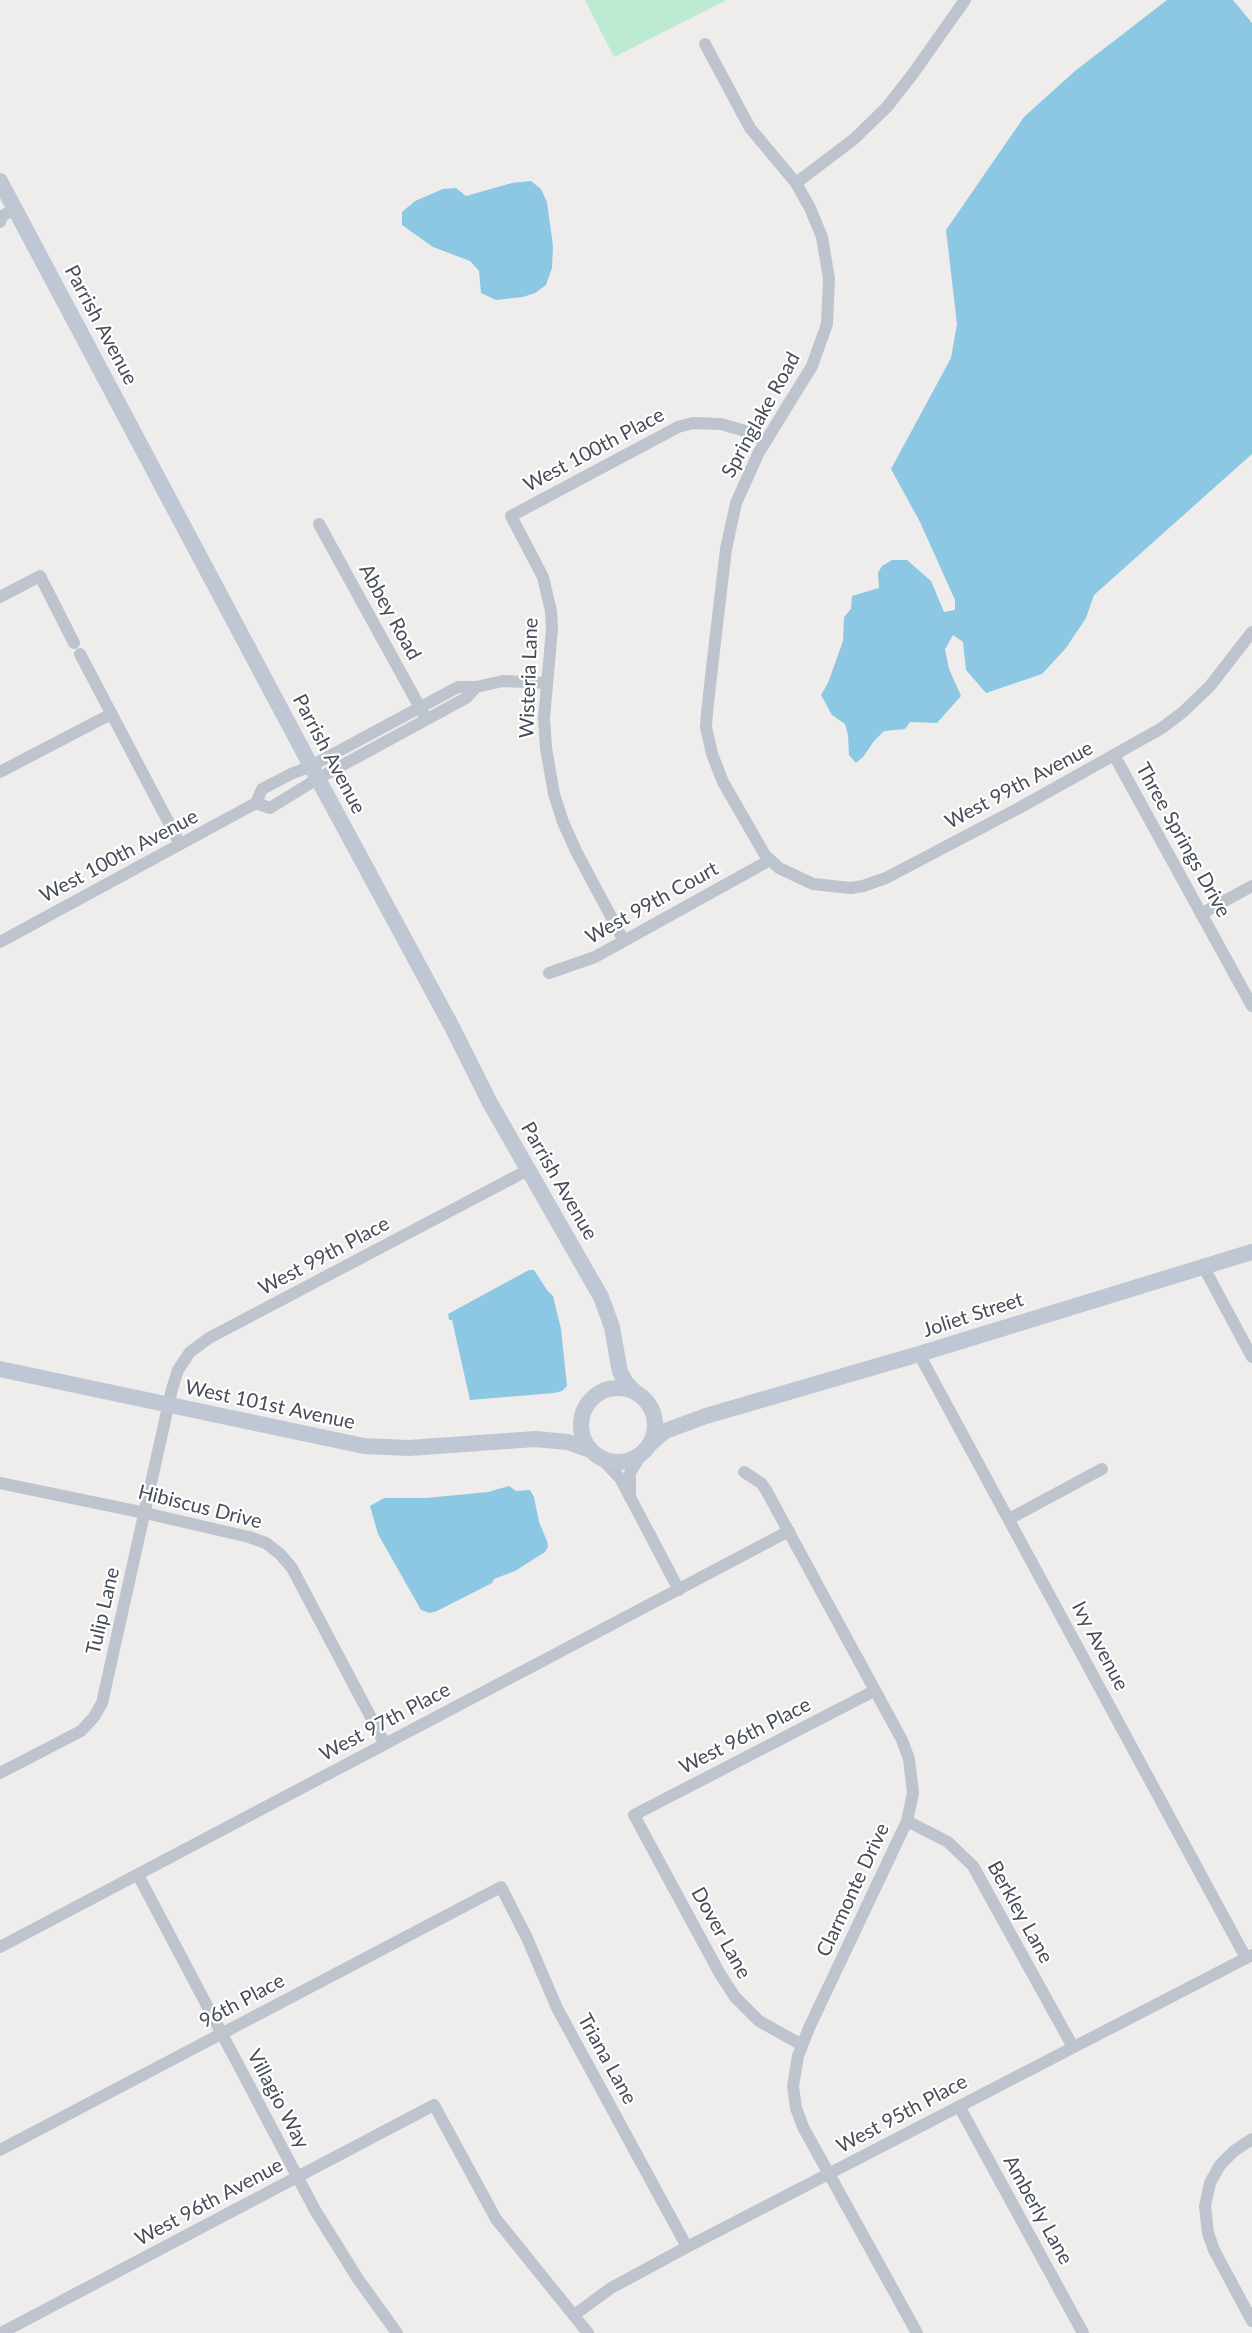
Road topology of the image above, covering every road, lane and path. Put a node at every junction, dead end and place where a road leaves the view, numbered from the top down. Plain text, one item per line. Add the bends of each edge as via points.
1 (965, 0) edge
2 (705, 44) dead end
3 (0, 181) edge
4 (796, 183) junction
5 (4, 215) edge
6 (766, 441) junction
7 (511, 516) joint
8 (319, 524) dead end
9 (0, 597) edge
10 (1252, 632) edge
11 (1247, 650) edge
12 (547, 683) junction
13 (476, 687) junction
14 (420, 708) junction
15 (111, 714) junction
16 (427, 720) junction
17 (1114, 755) junction
18 (0, 772) edge
19 (314, 772) junction
20 (256, 803) junction
21 (180, 844) junction
22 (770, 860) junction
23 (1252, 886) edge
24 (1201, 914) junction
25 (624, 941) junction
26 (0, 942) edge
27 (549, 973) dead end
28 (1252, 1006) edge
29 (528, 1170) junction
30 (1252, 1252) edge
31 (1203, 1266) junction
32 (615, 1348) junction
33 (919, 1354) junction
34 (1252, 1357) edge
35 (0, 1369) edge
36 (635, 1392) junction
37 (595, 1396) junction
38 (648, 1404) junction
39 (168, 1405) junction
40 (584, 1410) junction
41 (706, 1416) junction
42 (535, 1439) junction
43 (646, 1448) junction
44 (595, 1454) junction
45 (1102, 1469) dead end
46 (744, 1472) dead end
47 (0, 1483) edge
48 (631, 1497) junction
49 (145, 1513) junction
50 (1009, 1519) junction
51 (789, 1531) junction
52 (679, 1590) junction
53 (874, 1690) junction
54 (385, 1744) junction
55 (0, 1773) edge
56 (634, 1815) joint
57 (907, 1821) junction
58 (138, 1875) junction
59 (501, 1887) joint
60 (0, 1947) edge
61 (1249, 1956) edge
62 (222, 2034) junction
63 (802, 2044) junction
64 (1073, 2047) junction
65 (959, 2106) junction
66 (1252, 2139) edge
67 (0, 2150) edge
68 (829, 2174) junction
69 (298, 2177) junction
70 (687, 2247) junction
71 (574, 2315) junction
72 (1252, 2321) edge
73 (1, 2333) edge
74 (397, 2333) edge
75 (588, 2333) edge
76 (917, 2333) edge
77 (1083, 2333) edge

1 - 4 street via 887,107 854,139
2 - 4 street, Springlake Road via 750,128
3 - 5 street, Parrish Avenue
4 - 6 street, Springlake Road via 822,237 829,309 812,366
5 - 19 street, Parrish Avenue
6 - 7 street, West 100th Place via 721,424 678,427
6 - 22 street, Springlake Road via 731,518 706,727 718,772 750,833
7 - 12 street, Wisteria Lane via 548,592 552,629
8 - 14 street, Abbey Road
9 - 15 street via 40,576
10 - 11 street, West 99th Avenue
11 - 17 street, West 99th Avenue via 1183,712
12 - 13 street, West 100th Avenue via 503,681
12 - 25 street, Wisteria Lane via 546,748 558,806 576,851
13 - 14 street, West 100th Avenue via 458,687
13 - 16 street, West 100th Avenue via 466,698
14 - 16 street, Abbey Road
14 - 19 street, West 100th Avenue
15 - 18 street
15 - 21 street
16 - 19 street, West 100th Avenue
17 - 22 street, West 99th Avenue via 897,872 863,886 813,884
17 - 24 street, Three Springs Drive
19 - 20 street, West 100th Avenue via 270,807
19 - 20 street, West 100th Avenue via 291,774 262,789
19 - 29 street, Parrish Avenue
20 - 21 street, West 100th Avenue
21 - 26 street, West 100th Avenue
22 - 25 street, West 99th Court
23 - 24 street
24 - 28 street, Three Springs Drive
25 - 27 street, West 99th Court
29 - 32 street, Parrish Avenue via 601,1297
29 - 39 street, West 99th Place via 201,1342 178,1370
30 - 31 street, Joliet Street
31 - 33 street, Joliet Street
31 - 34 street
32 - 36 street, Parrish Avenue via 620,1372
32 - 37 street, Parrish Avenue via 609,1377
33 - 41 street, Joliet Street
33 - 50 street, Ivy Avenue
35 - 39 street, West 101st Avenue
36 - 37 street via 611,1389
36 - 38 street, Parrish Avenue
37 - 40 street, Parrish Avenue
38 - 41 street, Joliet Street via 669,1417
38 - 43 street via 655,1426
39 - 42 street, West 101st Avenue via 377,1448
39 - 49 street, Tulip Lane
40 - 42 street, West 101st Avenue via 567,1430
40 - 44 street via 583,1439
41 - 43 street, Joliet Street via 664,1431
42 - 44 street, West 101st Avenue via 568,1442
43 - 44 street via 631,1460 619,1462
43 - 48 street via 630,1473
44 - 48 street via 617,1473
45 - 50 street
46 - 51 street, Clarmonte Drive via 761,1483
47 - 49 street, Hibiscus Drive
48 - 52 street
49 - 54 street, Hibiscus Drive via 249,1537 280,1554 292,1568
49 - 55 street, Tulip Lane via 98,1711 81,1731
50 - 61 street, Ivy Avenue
51 - 52 street, West 97th Place
51 - 53 street, Clarmonte Drive
52 - 54 street, West 97th Place
53 - 56 street, West 96th Place
53 - 57 street, Clarmonte Drive via 902,1739 909,1760 913,1793
54 - 58 street, West 97th Place
56 - 63 street, Dover Lane via 735,1998 759,2021
57 - 63 street, Clarmonte Drive
57 - 64 street, Berkley Lane via 948,1842 973,1866
58 - 60 street, West 97th Place
58 - 62 street, Villagio Way
59 - 62 street, 96th Place
59 - 70 street, Triana Lane via 557,2008
61 - 64 street, West 95th Place
62 - 67 street, 96th Place
62 - 69 street, Villagio Way
63 - 68 street, Clarmonte Drive via 793,2076 796,2108
64 - 65 street, West 95th Place
65 - 68 street, West 95th Place
65 - 77 street, Amberly Lane
66 - 72 street via 1220,2165 1205,2204 1208,2234
68 - 70 street, West 95th Place
68 - 76 street, Clarmonte Drive
69 - 71 street, West 96th Avenue via 434,2105 496,2219
69 - 73 street, West 96th Avenue
69 - 74 street, Villagio Way via 334,2242
70 - 71 street, West 95th Place via 611,2288
71 - 75 street

